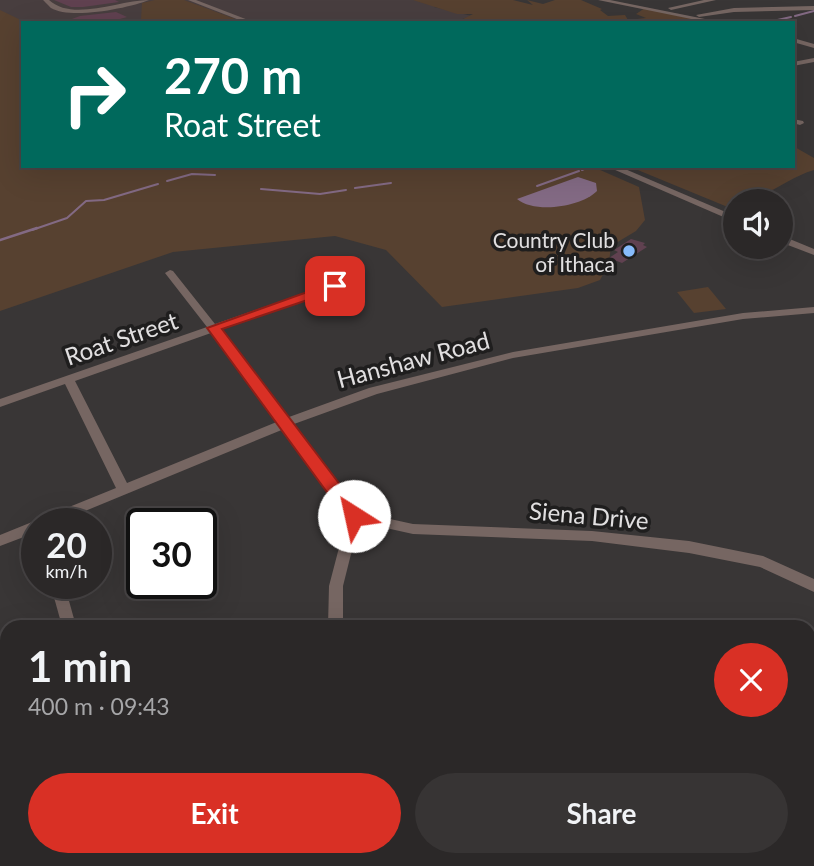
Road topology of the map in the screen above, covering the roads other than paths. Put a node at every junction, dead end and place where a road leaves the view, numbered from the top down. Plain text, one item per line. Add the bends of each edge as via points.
1 (46, 0) edge
2 (146, 0) edge
3 (191, 0) edge
4 (606, 0) edge
5 (713, 0) edge
6 (736, 0) edge
7 (814, 8) edge
8 (664, 10) junction
9 (754, 10) junction
10 (788, 11) junction
11 (695, 16) junction
12 (792, 17) dead end
13 (248, 21) edge
14 (714, 21) edge
15 (795, 41) edge
16 (814, 46) edge
17 (814, 60) edge
18 (795, 64) edge
19 (615, 168) edge
20 (723, 214) edge
21 (793, 243) edge
22 (814, 251) edge
23 (170, 273) dead end
24 (335, 286) dead end
25 (814, 310) edge
26 (214, 328) junction
27 (68, 379) junction
28 (0, 403) edge
29 (287, 423) junction
30 (124, 491) junction
31 (81, 508) edge
32 (354, 516) junction
33 (21, 532) edge
34 (0, 541) edge
35 (814, 586) edge
36 (61, 599) edge
37 (67, 620) edge
38 (335, 620) edge

1 - 2 street via 60,9 82,11
3 - 13 street
4 - 8 street
5 - 8 street
6 - 9 street
7 - 10 street
8 - 11 street
9 - 10 street
9 - 11 street
10 - 12 street
11 - 14 street
15 - 16 street
17 - 18 street
19 - 20 street
21 - 22 street
23 - 26 street
24 - 26 street, Roat Street
25 - 29 street, Hanshaw Road via 743,316 478,363 353,397
26 - 27 street, Roat Street
26 - 29 street
27 - 28 street, Roat Street
27 - 30 street
29 - 30 street, Hanshaw Road
29 - 32 street
30 - 31 street, Hanshaw Road
32 - 35 street, Siena Drive via 413,529 592,536 701,549 763,562
32 - 38 street via 336,586
33 - 34 street
36 - 37 street

